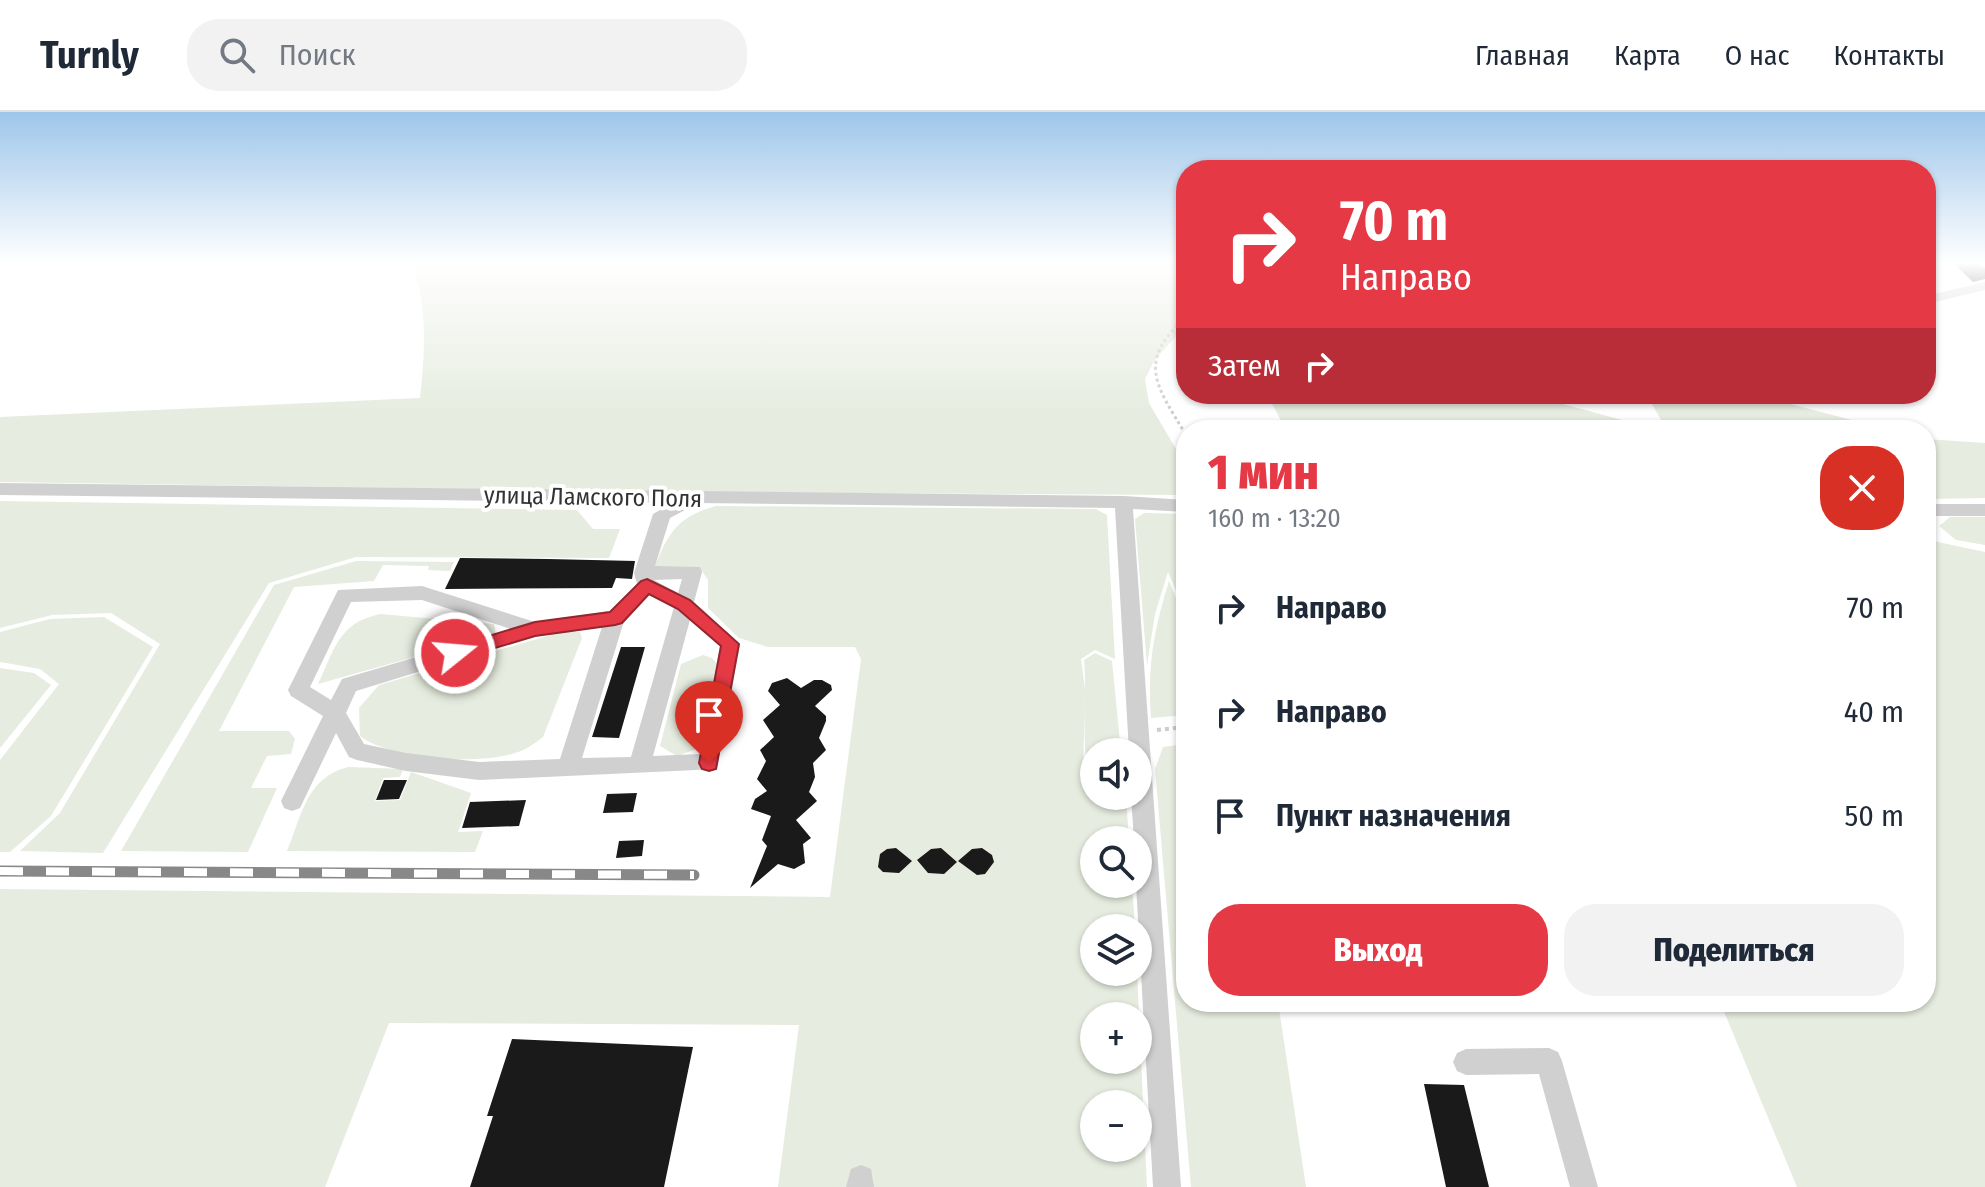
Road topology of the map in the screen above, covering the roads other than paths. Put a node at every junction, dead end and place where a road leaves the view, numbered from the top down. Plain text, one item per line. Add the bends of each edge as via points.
1 (0, 489) edge
2 (697, 498) junction
3 (1124, 502) junction
4 (1176, 505) edge
5 (1936, 510) edge
6 (1985, 510) edge
7 (645, 579) junction
8 (684, 604) junction
9 (615, 618) junction
10 (535, 629) junction
11 (335, 713) junction
12 (640, 764) junction
13 (569, 766) junction
14 (292, 801) dead end
15 (1466, 1062) dead end
16 (1167, 1187) edge
17 (1584, 1187) edge

1 - 2 street, улица Ламского Поля
2 - 3 street, улица Ламского Поля
2 - 7 street via 662,514
3 - 4 street, улица Ламского Поля
3 - 16 street
5 - 6 street
7 - 8 street
7 - 8 street via 693,572
7 - 9 street
8 - 12 street
8 - 12 street via 730,644 709,763
9 - 10 street
9 - 13 street
10 - 11 street via 349,685
10 - 11 street via 422,593 345,595 298,690
11 - 13 street via 357,751 479,771
11 - 14 street
12 - 13 street
15 - 17 street via 1549,1061

